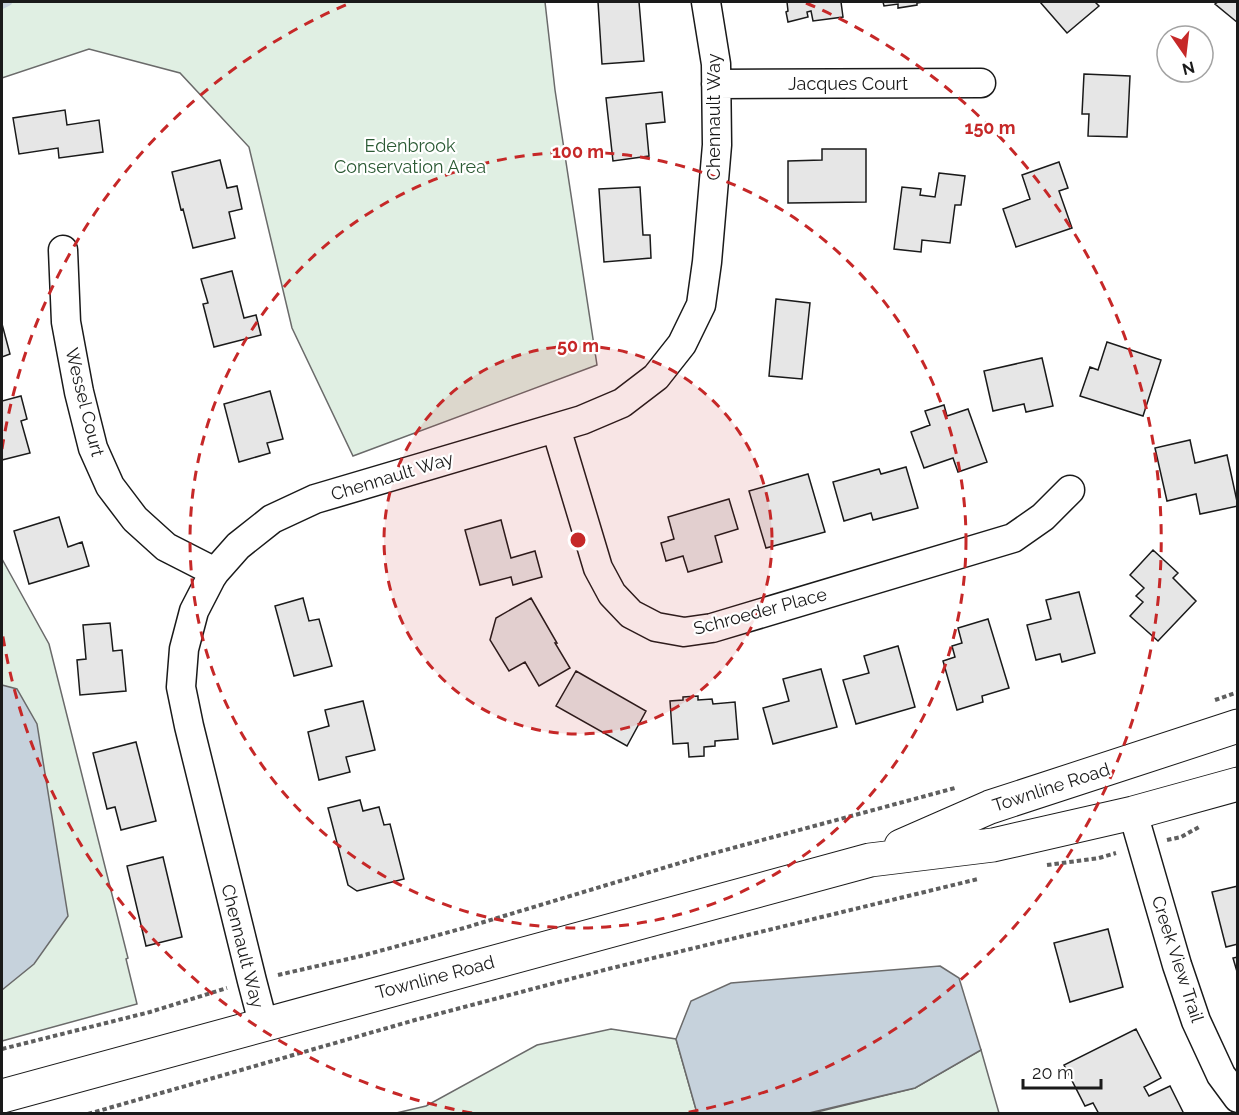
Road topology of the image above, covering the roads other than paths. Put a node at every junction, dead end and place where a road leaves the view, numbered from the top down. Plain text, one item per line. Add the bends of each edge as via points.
1 (706, 2) edge
2 (981, 83) dead end
3 (716, 84) junction
4 (63, 250) dead end
5 (556, 428) junction
6 (1070, 490) dead end
7 (215, 572) junction
8 (1238, 726) edge
9 (1238, 784) edge
10 (1133, 813) junction
11 (870, 860) junction
12 (264, 1023) junction
13 (2, 1096) edge
14 (1238, 1098) edge

1 - 3 street, Chennault Way
2 - 3 street, Jacques Court
3 - 5 street, Chennault Way via 717,145 701,305 682,344 656,377 622,403
4 - 7 street, Wessel Court via 66,322 79,392 93,448 110,486 135,519 166,547
5 - 6 street, Schroeder Place via 598,568 612,594 631,614 656,627 684,632 712,628 1012,538 1043,517
5 - 7 street, Chennault Way via 315,500 272,519 238,546
7 - 12 street, Chennault Way via 194,611 184,649 181,687
8 - 11 main road, Townline Road via 990,807
9 - 10 main road, Townline Road
10 - 11 main road, Townline Road via 993,845
10 - 14 street, Creek View Trail via 1196,1021 1221,1075
11 - 12 main road, Townline Road
12 - 13 main road, Townline Road

